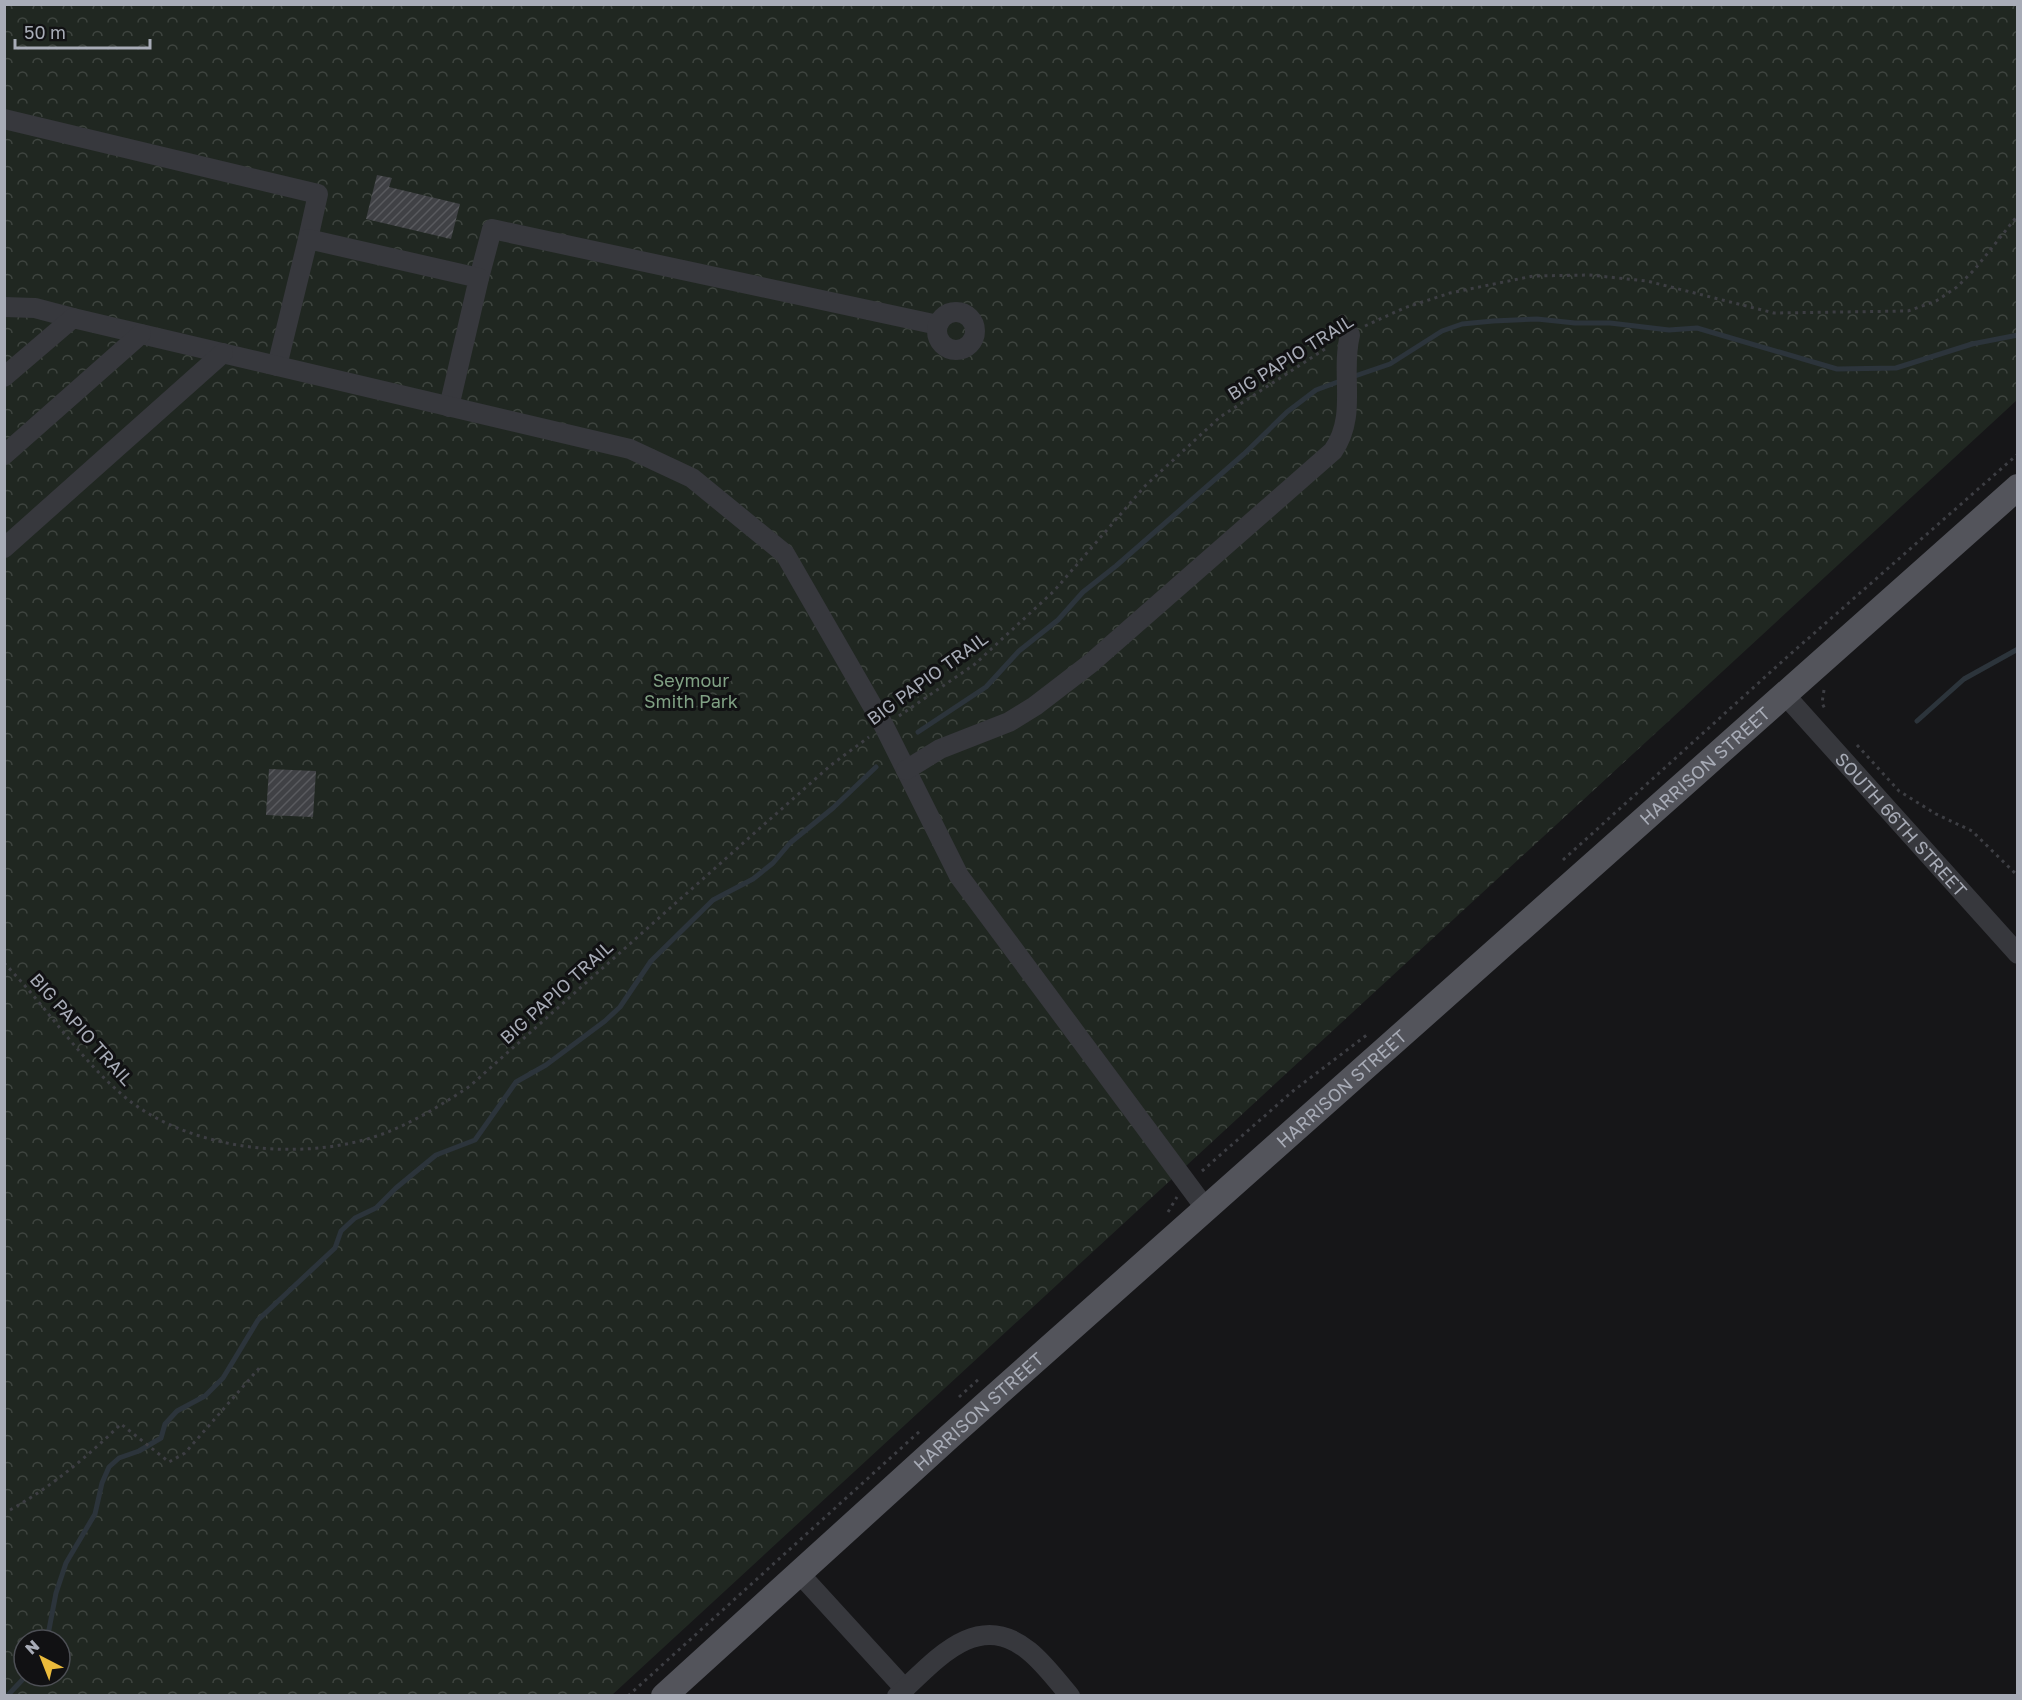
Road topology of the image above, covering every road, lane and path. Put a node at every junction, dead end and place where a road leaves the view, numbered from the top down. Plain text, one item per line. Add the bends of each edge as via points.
1 (4, 119) edge
2 (2018, 215) edge
3 (308, 239) junction
4 (479, 278) junction
5 (4, 307) edge
6 (73, 318) junction
7 (938, 325) dead end
8 (141, 334) junction
9 (1350, 335) junction
10 (223, 353) junction
11 (278, 366) junction
12 (4, 377) edge
13 (448, 406) junction
14 (2018, 454) edge
15 (4, 455) edge
16 (2018, 487) edge
17 (4, 548) edge
18 (1829, 684) dead end
19 (1785, 695) junction
20 (1830, 718) dead end
21 (884, 726) junction
22 (1855, 742) dead end
23 (906, 770) junction
24 (1556, 866) dead end
25 (2018, 876) edge
26 (2018, 954) edge
27 (4, 963) edge
28 (1369, 1033) dead end
29 (1188, 1186) junction
30 (1206, 1209) junction
31 (1165, 1218) dead end
32 (261, 1366) dead end
33 (982, 1376) dead end
34 (956, 1399) dead end
35 (922, 1430) dead end
36 (10, 1510) dead end
37 (798, 1572) junction
38 (901, 1692) edge
39 (666, 1694) edge
40 (628, 1695) edge
41 (1070, 1695) edge

1 - 3 street via 318,194
2 - 9 path, BIG PAPIO TRAIL via 1957,287 1936,301 1908,311 1774,313 1647,281 1589,275 1533,276 1450,293 1404,308
3 - 4 street
3 - 11 street
4 - 7 street via 492,229
4 - 13 street
5 - 6 street via 35,308
6 - 8 street
6 - 12 street
8 - 10 street
8 - 15 street
9 - 21 path, BIG PAPIO TRAIL via 1220,417 1144,486 1054,591 975,664
9 - 23 street via 1345,356 1343,436 1324,459 1091,663 1035,706 1009,722 940,749
10 - 11 street
10 - 17 street
11 - 13 street
13 - 21 street via 630,449 692,478 785,554
14 - 24 path
16 - 19 main road, HARRISON STREET
18 - 20 path via 1821,696
19 - 26 street, SOUTH 66TH STREET
19 - 30 main road, HARRISON STREET
21 - 23 street
21 - 27 path, BIG PAPIO TRAIL via 831,765 470,1086 433,1111 393,1130 350,1142 272,1149 195,1135 158,1119 127,1099 101,1074
22 - 25 path via 1899,790 1972,831
23 - 29 street via 959,876
28 - 29 path via 1285,1098
29 - 30 street
29 - 31 path
30 - 37 main road, HARRISON STREET
32 - 36 path via 185,1453 169,1462 121,1424 67,1472
33 - 34 path
35 - 40 path
37 - 38 street
37 - 39 main road, HARRISON STREET
38 - 41 street via 950,1649 973,1636 988,1634 1023,1647

